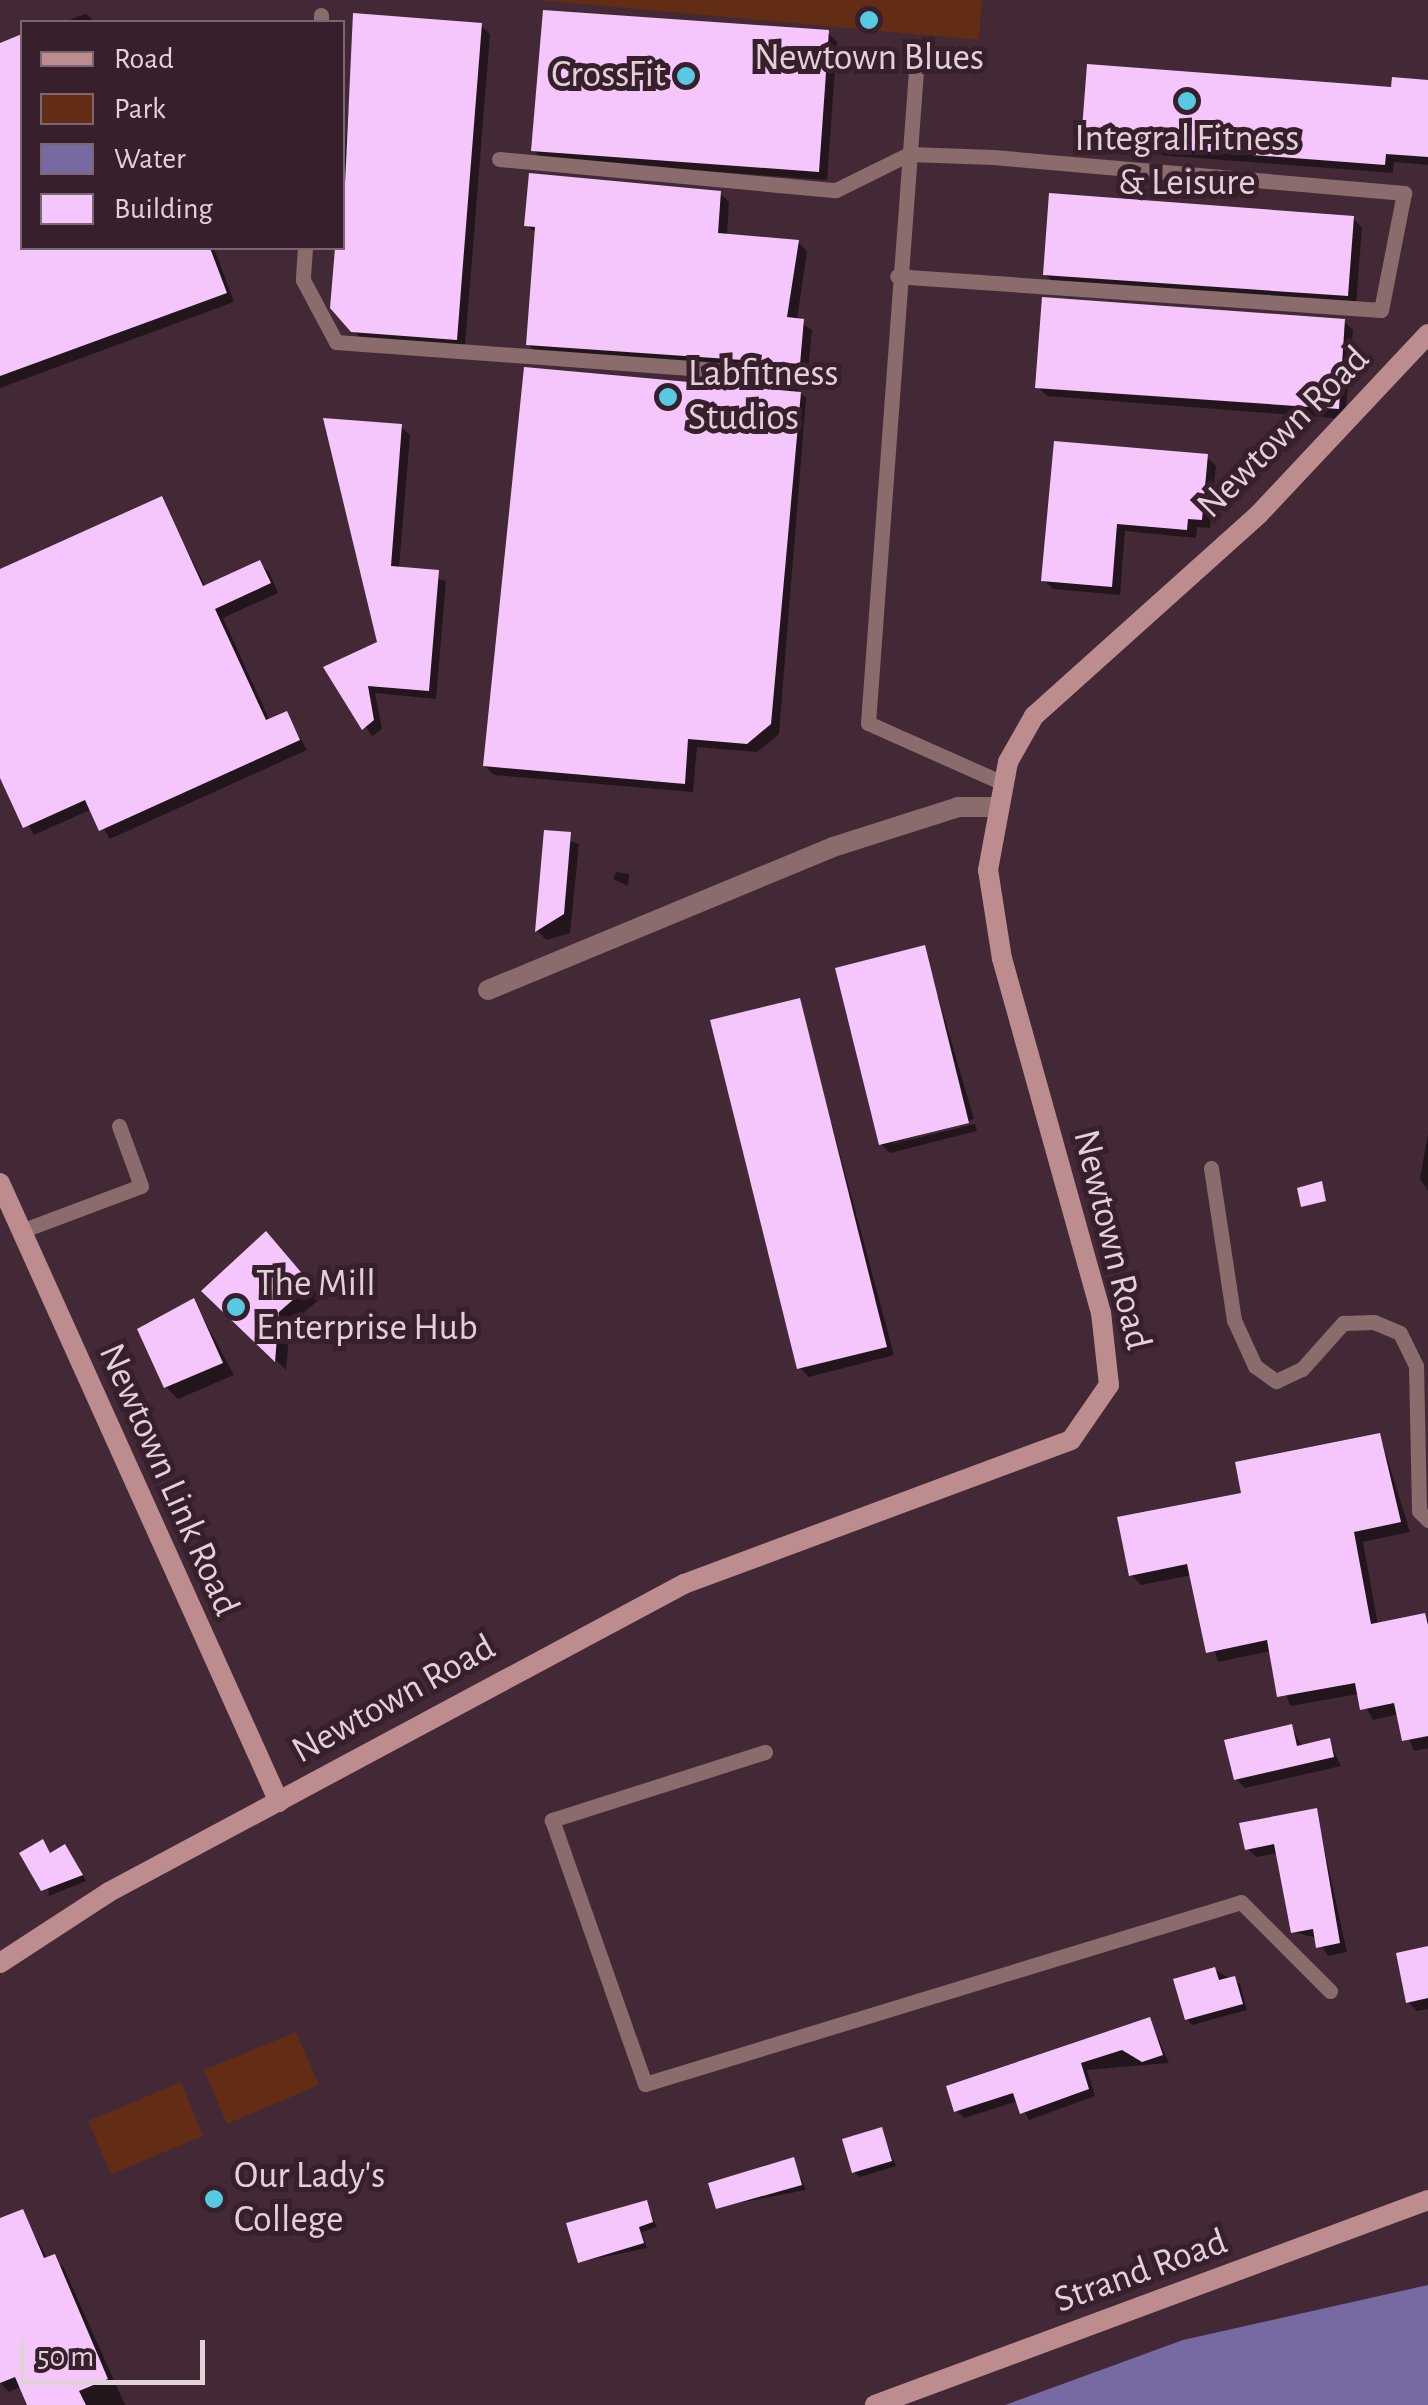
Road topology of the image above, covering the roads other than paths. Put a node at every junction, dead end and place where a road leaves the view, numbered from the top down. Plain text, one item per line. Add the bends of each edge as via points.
1 (917, 57) dead end
2 (909, 154) junction
3 (498, 158) dead end
4 (305, 250) edge
5 (897, 276) junction
6 (1428, 334) edge
7 (817, 377) dead end
8 (1003, 783) junction
9 (997, 808) junction
10 (488, 990) dead end
11 (119, 1126) dead end
12 (1210, 1168) dead end
13 (0, 1183) edge
14 (20, 1230) junction
15 (1428, 1520) edge
16 (765, 1752) dead end
17 (279, 1802) junction
18 (0, 1963) edge
19 (1330, 1992) dead end
20 (1428, 2200) edge
21 (875, 2405) edge

1 - 2 lane
2 - 3 lane via 836,190
2 - 5 lane
2 - 5 lane via 1404,193 1381,310
4 - 7 lane via 303,280 336,342
5 - 8 lane via 868,723
6 - 8 street, Newtown Road via 1259,514 1034,716
8 - 9 street, Newtown Road
9 - 10 street via 958,808 833,847
9 - 17 street, Newtown Road via 988,870 1002,960 1101,1313 1109,1385 1070,1440 684,1584
11 - 14 lane via 141,1186
12 - 15 lane via 1234,1320 1255,1366 1276,1380 1302,1369 1343,1323 1374,1322 1400,1334 1416,1366 1419,1511
13 - 14 street, Newtown Link Road
14 - 17 street, Newtown Link Road
16 - 19 lane via 552,1820 645,2084 1241,1902
17 - 18 street, Newtown Road
20 - 21 street, Strand Road

